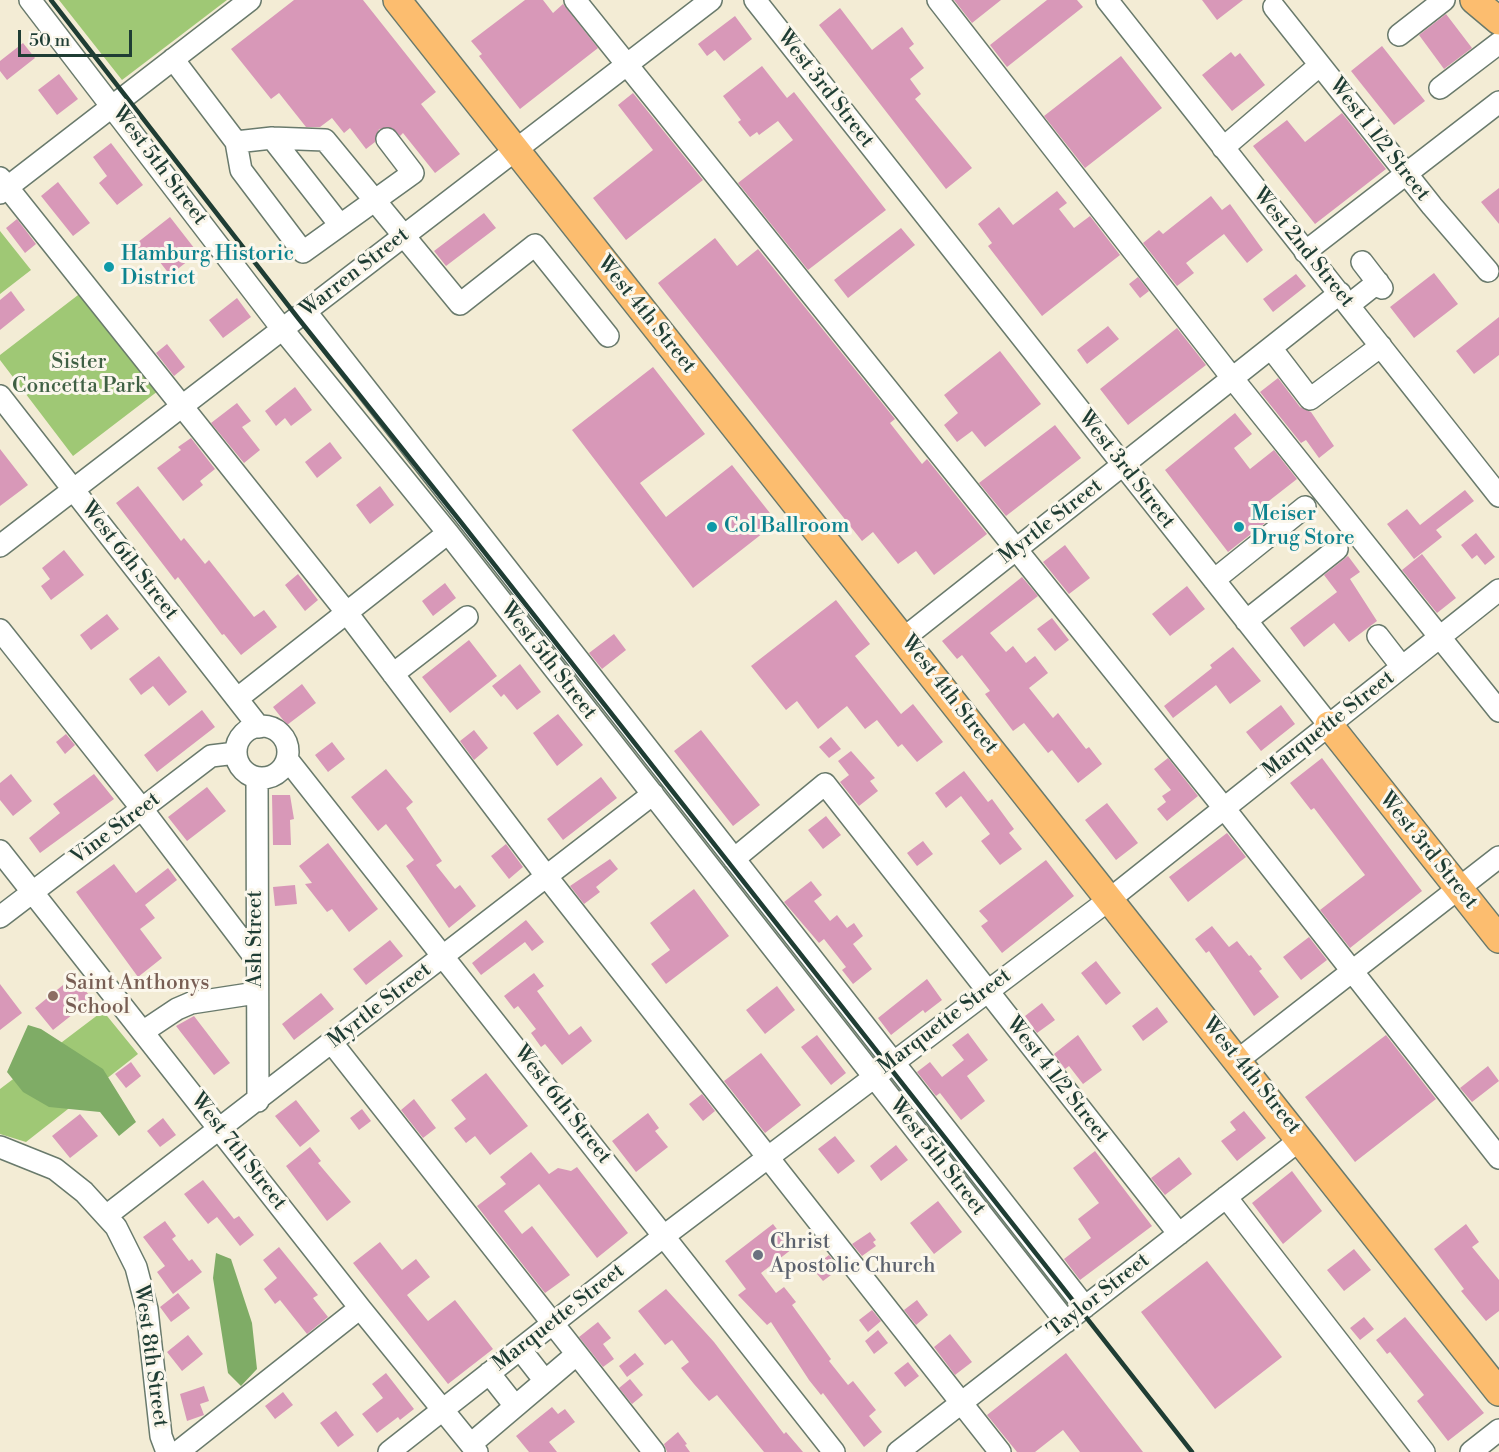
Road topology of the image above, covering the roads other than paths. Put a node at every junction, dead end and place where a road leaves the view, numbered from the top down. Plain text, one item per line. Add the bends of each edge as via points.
1 (30, 0) edge
2 (250, 0) edge
3 (397, 0) edge
4 (575, 0) edge
5 (711, 0) edge
6 (755, 0) edge
7 (938, 0) edge
8 (1107, 0) edge
9 (1444, 0) edge
10 (1474, 0) edge
11 (1274, 7) dead end
12 (1499, 21) edge
13 (1399, 35) dead end
14 (1499, 43) edge
15 (173, 59) junction
16 (627, 63) junction
17 (1320, 65) junction
18 (1440, 88) dead end
19 (1499, 102) edge
20 (113, 105) junction
21 (272, 138) junction
22 (387, 139) dead end
23 (236, 142) junction
24 (1223, 148) junction
25 (514, 150) junction
26 (1406, 174) junction
27 (2, 186) edge
28 (376, 200) junction
29 (340, 225) junction
30 (405, 234) junction
31 (1305, 252) junction
32 (1362, 262) dead end
33 (1488, 270) dead end
34 (1344, 299) junction
35 (306, 312) junction
36 (283, 330) junction
37 (608, 336) dead end
38 (1381, 346) junction
39 (1271, 348) junction
40 (1233, 379) junction
41 (0, 396) edge
42 (180, 407) junction
43 (1122, 465) junction
44 (73, 490) junction
45 (1499, 496) edge
46 (1305, 507) dead end
47 (448, 533) junction
48 (0, 546) edge
49 (1337, 549) dead end
50 (1015, 551) junction
51 (1214, 580) junction
52 (1499, 590) edge
53 (347, 613) junction
54 (467, 617) dead end
55 (1246, 621) junction
56 (0, 630) edge
57 (1378, 636) dead end
58 (1440, 637) junction
59 (904, 638) junction
60 (1402, 667) junction
61 (393, 674) junction
62 (238, 698) junction
63 (1499, 711) edge
64 (1329, 725) junction
65 (259, 727) junction
66 (236, 753) junction
67 (287, 759) junction
68 (257, 778) junction
69 (653, 794) junction
70 (1224, 808) junction
71 (142, 809) junction
72 (0, 851) edge
73 (1499, 857) edge
74 (734, 859) junction
75 (547, 877) junction
76 (1459, 889) junction
77 (32, 893) junction
78 (1110, 899) junction
79 (0, 917) edge
80 (1499, 939) edge
81 (445, 956) junction
82 (256, 959) junction
83 (1351, 972) junction
84 (987, 990) junction
85 (256, 993) junction
86 (144, 1031) junction
87 (332, 1043) junction
88 (1238, 1060) junction
89 (891, 1062) junction
90 (873, 1076) junction
91 (258, 1101) junction
92 (220, 1130) junction
93 (1301, 1139) junction
94 (0, 1147) edge
95 (768, 1157) junction
96 (1499, 1158) edge
97 (1226, 1197) junction
98 (106, 1216) junction
99 (1179, 1234) junction
100 (664, 1236) junction
101 (1085, 1307) junction
102 (360, 1308) junction
103 (1066, 1322) junction
104 (553, 1324) junction
105 (520, 1349) junction
106 (578, 1354) junction
107 (489, 1373) junction
108 (545, 1381) junction
109 (1499, 1392) edge
110 (962, 1402) junction
111 (515, 1406) junction
112 (443, 1410) junction
113 (1499, 1430) edge
114 (474, 1448) edge
115 (167, 1452) edge
116 (178, 1452) edge
117 (389, 1452) edge
118 (654, 1452) edge
119 (834, 1452) edge
120 (898, 1452) edge
121 (1000, 1452) edge
122 (1424, 1452) edge
123 (1471, 1452) edge

1 - 20 street, West 5th Street
2 - 15 street
3 - 25 main road, West 4th Street
4 - 16 street
5 - 16 street, Warren Street
6 - 43 street, West 3rd Street
7 - 40 street
8 - 24 street, West 2nd Street
9 - 13 street
10 - 12 main road
11 - 17 street, West 1 1/2 Street
14 - 18 street
15 - 20 street
15 - 23 street
16 - 25 street, Warren Street
16 - 50 street
17 - 24 street
17 - 26 street, West 1 1/2 Street
19 - 26 street
20 - 27 street
20 - 36 street, West 5th Street
21 - 23 street
21 - 28 street via 325,140
21 - 29 street
22 - 28 street via 413,172
23 - 29 street via 241,170 303,252
24 - 31 street, West 2nd Street
25 - 30 street, Warren Street
25 - 59 main road, West 4th Street
26 - 31 street
26 - 33 street, West 1 1/2 Street
27 - 42 street
28 - 29 street
28 - 30 street
30 - 35 street, Warren Street
30 - 37 street via 460,304 536,245
31 - 34 street, West 2nd Street
32 - 34 street, Myrtle Street via 1380,285
34 - 38 street, West 2nd Street
34 - 39 street, Myrtle Street
35 - 36 street, Warren Street
35 - 74 street
36 - 42 street, Warren Street
36 - 47 street, West 5th Street
38 - 39 street via 1310,399
38 - 45 street, West 2nd Street
39 - 40 street, Myrtle Street
40 - 43 street, Myrtle Street
40 - 58 street
41 - 44 street, West 6th Street
42 - 44 street, Warren Street
42 - 53 street
43 - 50 street, Myrtle Street
43 - 51 street, West 3rd Street
44 - 48 street, Warren Street
44 - 62 street, West 6th Street
46 - 51 street
47 - 53 street
47 - 69 street, West 5th Street
49 - 55 street
50 - 59 street, Myrtle Street
50 - 70 street
51 - 55 street, West 3rd Street
52 - 58 street, Marquette Street
53 - 61 street
53 - 62 street
54 - 61 street
55 - 64 street, West 3rd Street
56 - 71 street
57 - 60 street
58 - 60 street, Marquette Street
58 - 63 street
59 - 78 main road, West 4th Street
60 - 64 street, Marquette Street
61 - 75 street
62 - 65 street, West 6th Street
64 - 70 street, Marquette Street
64 - 76 main road, West 3rd Street
65 - 66 street via 241,737
65 - 67 street via 279,732 288,747
66 - 68 street via 242,769
66 - 71 street, Vine Street via 211,756
67 - 68 street via 274,776
67 - 81 street, West 6th Street
68 - 82 street, Ash Street
69 - 75 street, Myrtle Street
69 - 90 street, West 5th Street
70 - 78 street, Marquette Street
70 - 83 street
71 - 77 street, Vine Street
71 - 82 street
72 - 77 street, West 7th Street
73 - 76 street
74 - 84 street, West 4 1/2 Street via 825,784
74 - 89 street
75 - 81 street, Myrtle Street
75 - 95 street
76 - 80 main road, West 3rd Street
76 - 83 street
77 - 79 street, Vine Street
77 - 86 street, West 7th Street
78 - 84 street, Marquette Street
78 - 88 main road, West 4th Street
81 - 87 street, Myrtle Street
81 - 100 street, West 6th Street
82 - 85 street, Ash Street
83 - 88 street
83 - 96 street
84 - 89 street, Marquette Street
84 - 99 street, West 4 1/2 Street
85 - 86 street via 191,1003
85 - 91 street, Ash Street
86 - 92 street, West 7th Street
87 - 91 street, Myrtle Street
87 - 104 street
88 - 93 main road, West 4th Street
89 - 90 street, Marquette Street
89 - 101 street
90 - 95 street, Marquette Street
90 - 103 street, West 5th Street
91 - 92 street, Myrtle Street
92 - 98 street, Myrtle Street
92 - 102 street, West 7th Street
93 - 97 street, Taylor Street
93 - 109 main road, West 4th Street
94 - 98 street, West 8th Street via 55,1169
95 - 100 street, Marquette Street
95 - 110 street
97 - 99 street, Taylor Street
97 - 122 street
98 - 115 street, West 8th Street via 116,1227 136,1267 147,1308 161,1436
99 - 101 street, Taylor Street
100 - 104 street, Marquette Street
100 - 119 street, West 6th Street
101 - 103 street, Taylor Street
102 - 112 street, West 7th Street
102 - 116 street
103 - 110 street, Taylor Street
104 - 105 street, Marquette Street
104 - 106 street
105 - 107 street, Marquette Street
105 - 108 street
106 - 108 street
106 - 118 street
107 - 111 street
107 - 112 street, Marquette Street
108 - 111 street
110 - 120 street, Taylor Street
110 - 121 street
111 - 114 street
112 - 114 street, West 7th Street
112 - 117 street, Marquette Street
113 - 123 street

